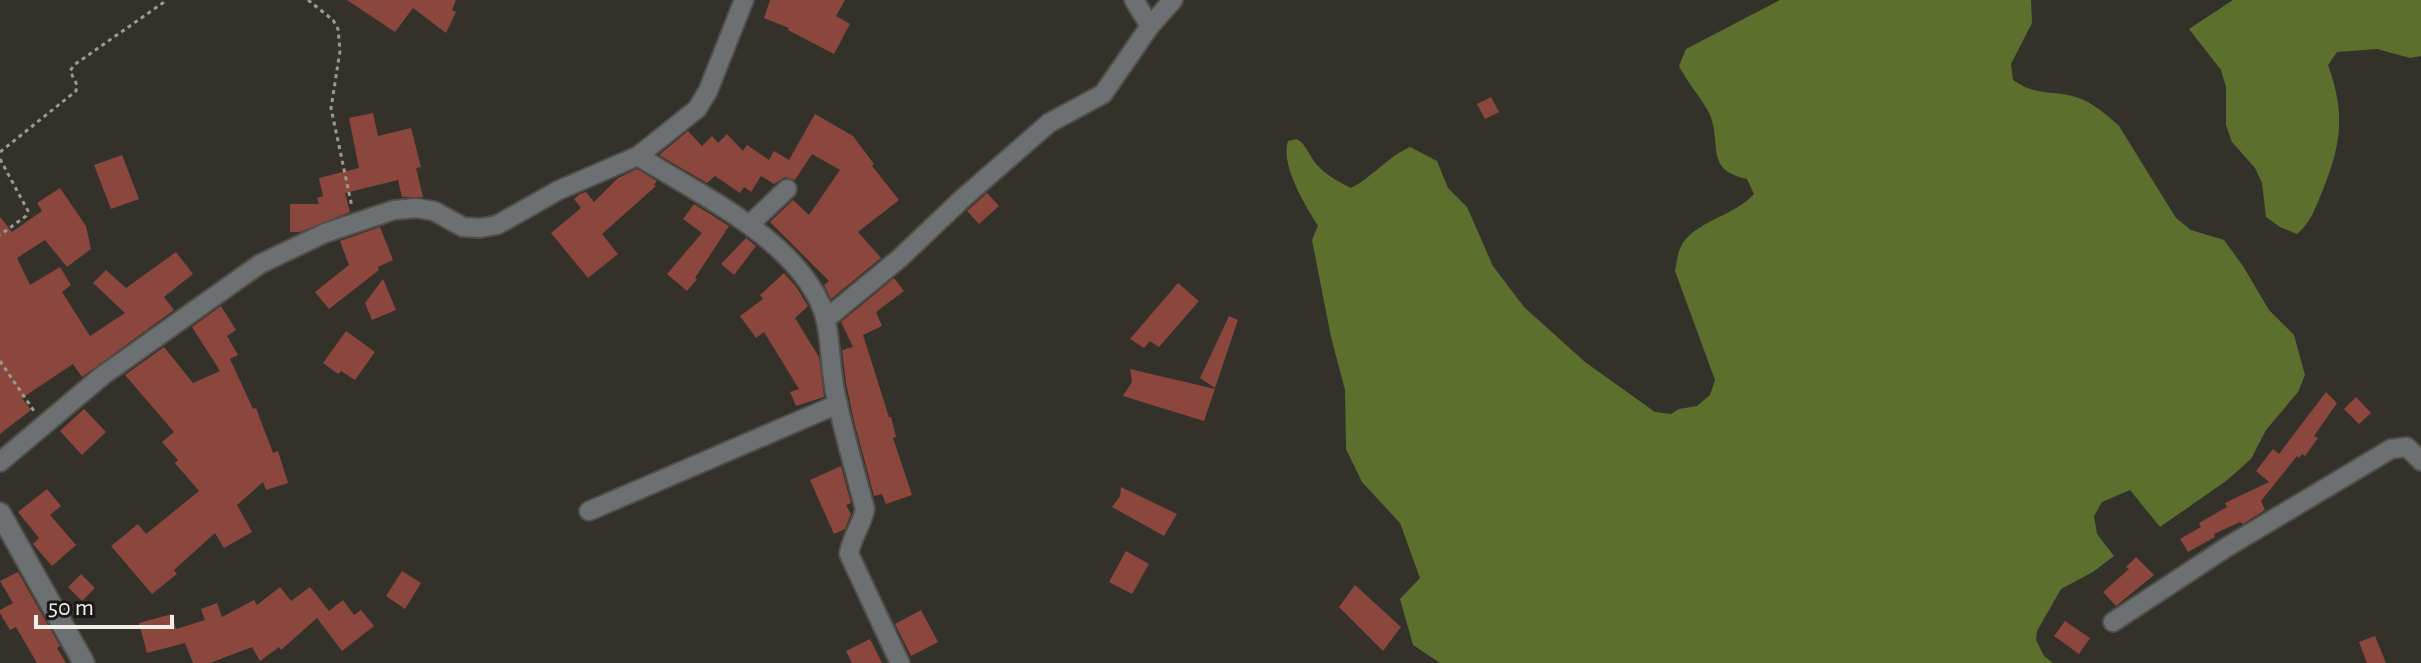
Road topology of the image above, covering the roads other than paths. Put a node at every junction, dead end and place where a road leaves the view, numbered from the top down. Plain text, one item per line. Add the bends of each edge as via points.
1 (744, 0) edge
2 (1134, 0) edge
3 (1173, 0) edge
4 (1150, 26) junction
5 (638, 156) junction
6 (787, 189) dead end
7 (749, 225) junction
8 (826, 319) junction
9 (838, 404) junction
10 (2421, 461) edge
11 (0, 462) edge
12 (589, 511) dead end
13 (0, 513) edge
14 (2113, 622) dead end
15 (84, 663) edge
16 (900, 663) edge

1 - 5 street via 697,109
2 - 4 street
3 - 4 street
4 - 8 street via 1103,94 1049,123
5 - 7 street
5 - 11 street via 559,190 497,225 463,227 416,208 325,233 266,262 102,376
6 - 7 street
7 - 8 street via 801,274
8 - 9 street
9 - 12 street
9 - 16 street via 865,509 849,554
10 - 14 street via 2407,447 2391,449
13 - 15 street

